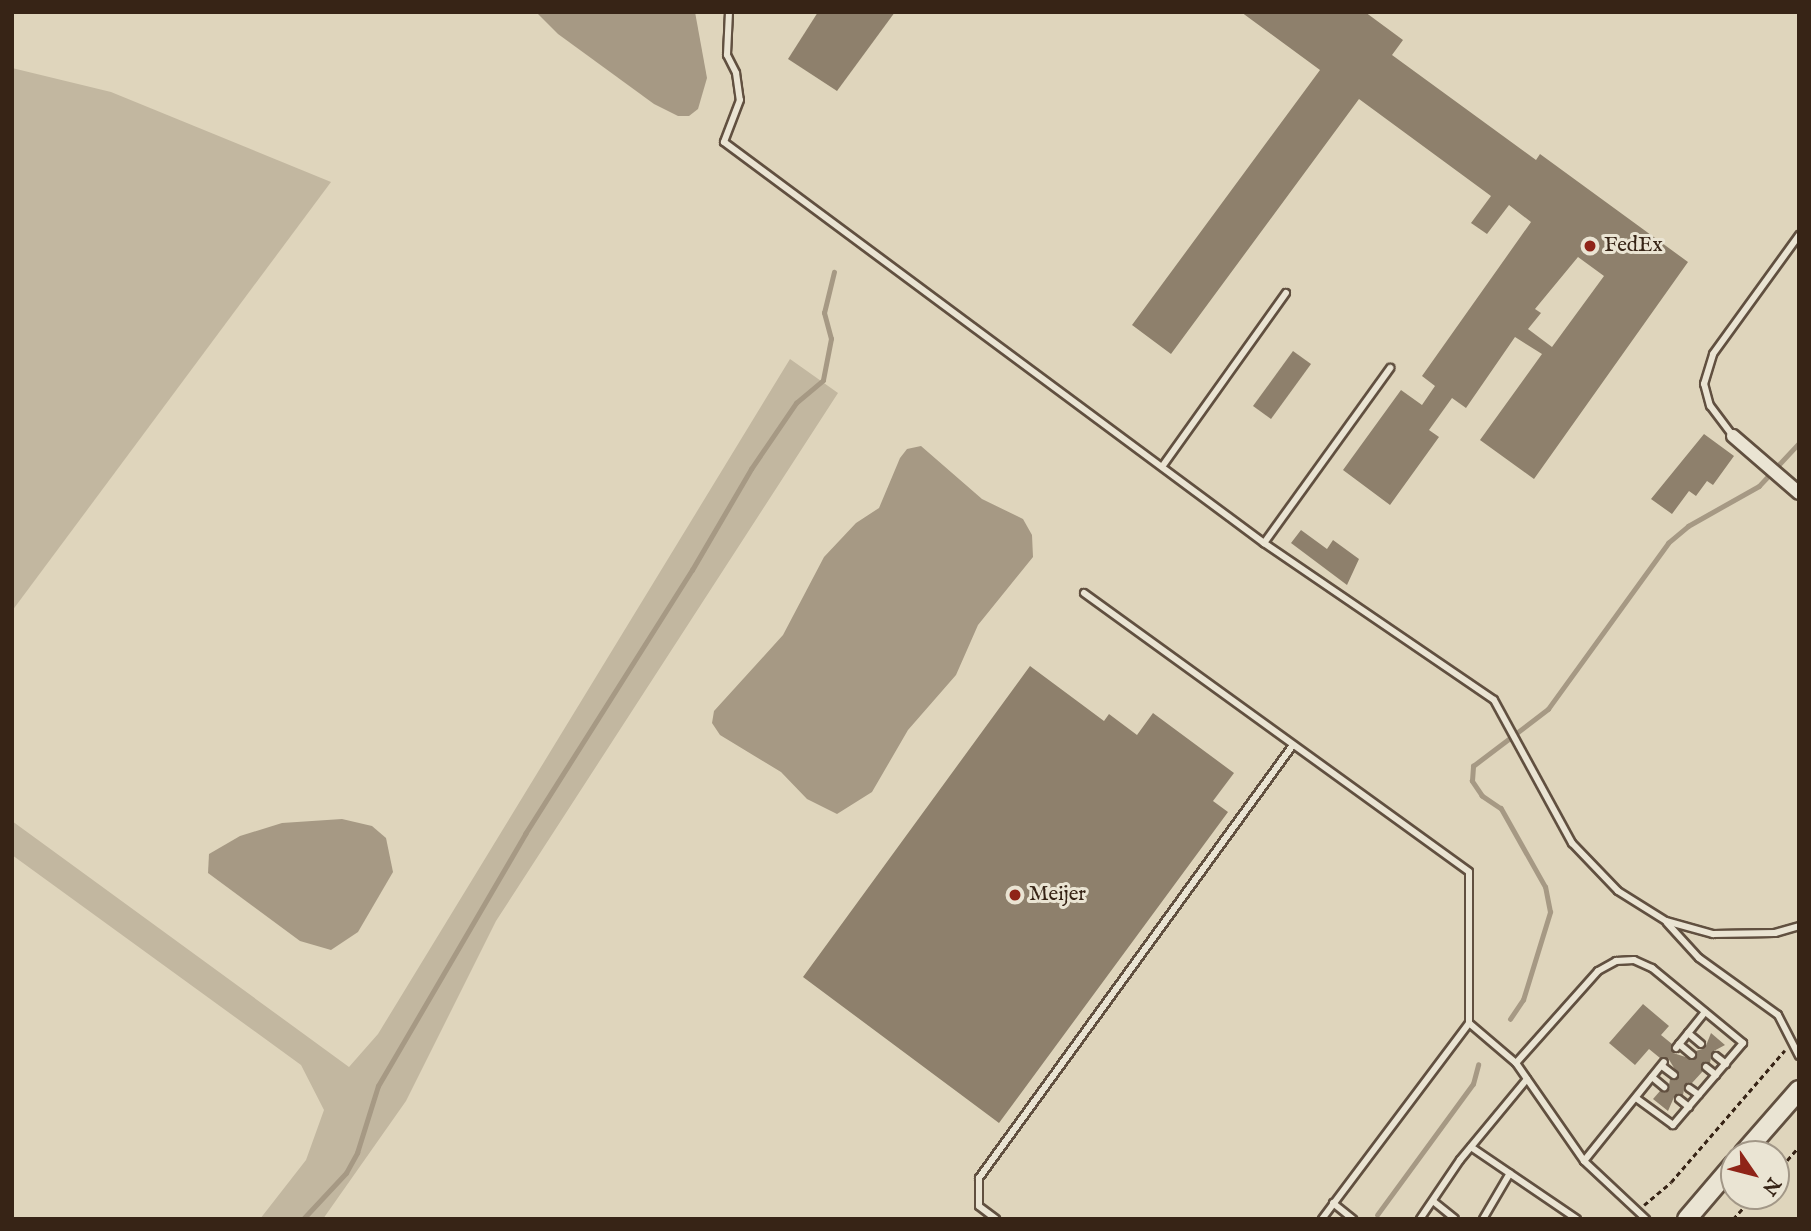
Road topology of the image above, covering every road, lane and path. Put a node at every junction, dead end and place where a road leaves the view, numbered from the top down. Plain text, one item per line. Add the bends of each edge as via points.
1 (729, 12) edge
2 (1799, 235) edge
3 (1286, 293) dead end
4 (1390, 368) dead end
5 (1732, 436) joint
6 (1164, 464) junction
7 (1799, 494) edge
8 (1265, 543) junction
9 (1084, 593) dead end
10 (1293, 745) junction
11 (1666, 921) junction
12 (1799, 926) edge
13 (1705, 1012) junction
14 (1469, 1023) junction
15 (1688, 1033) junction
16 (1792, 1042) junction
17 (1701, 1044) dead end
18 (1692, 1055) dead end
19 (1716, 1056) dead end
20 (1799, 1056) edge
21 (1516, 1063) junction
22 (1726, 1064) junction
23 (1706, 1067) dead end
24 (1674, 1075) dead end
25 (1716, 1075) junction
26 (1652, 1077) junction
27 (1527, 1079) junction
28 (1664, 1087) dead end
29 (1689, 1088) dead end
30 (1799, 1090) edge
31 (1699, 1095) junction
32 (1636, 1098) junction
33 (1679, 1099) dead end
34 (1689, 1107) junction
35 (1755, 1140) edge
36 (1471, 1147) junction
37 (1584, 1161) junction
38 (1510, 1173) junction
39 (1720, 1180) edge
40 (1433, 1201) junction
41 (1333, 1203) junction
42 (1639, 1210) junction
43 (996, 1219) edge
44 (1322, 1219) edge
45 (1353, 1219) edge
46 (1420, 1219) edge
47 (1455, 1219) edge
48 (1483, 1219) edge
49 (1577, 1219) edge
50 (1646, 1219) edge
51 (1687, 1219) edge

1 - 6 lane via 727,55 736,73 740,100 724,142
2 - 5 lane via 1713,354 1704,384 1710,406
3 - 6 lane
4 - 8 lane
5 - 7 street
6 - 8 lane
8 - 11 lane via 1494,700 1557,820 1593,870
9 - 10 lane
10 - 14 lane via 1469,872
10 - 43 lane via 979,1178 979,1206
11 - 12 lane via 1740,936
11 - 16 lane via 1699,958 1778,1015
13 - 15 lane
13 - 21 lane via 1652,968 1616,961 1598,971
13 - 22 lane via 1743,1043
14 - 21 lane
14 - 41 lane
15 - 17 lane
15 - 18 lane via 1677,1046
16 - 20 lane
16 - 42 path via 1671,1182
19 - 22 lane
21 - 27 lane
22 - 25 lane
23 - 25 lane
24 - 26 lane via 1663,1064
25 - 31 lane
26 - 28 lane
26 - 32 lane
27 - 36 lane
27 - 37 lane
29 - 31 lane
30 - 35 main road
31 - 34 lane
32 - 34 lane via 1673,1125
32 - 37 lane
33 - 34 lane
36 - 38 lane
36 - 40 lane
37 - 42 lane
38 - 48 lane
38 - 49 lane
39 - 51 main road
40 - 46 lane
40 - 47 lane
41 - 44 lane
41 - 45 lane
42 - 50 lane

